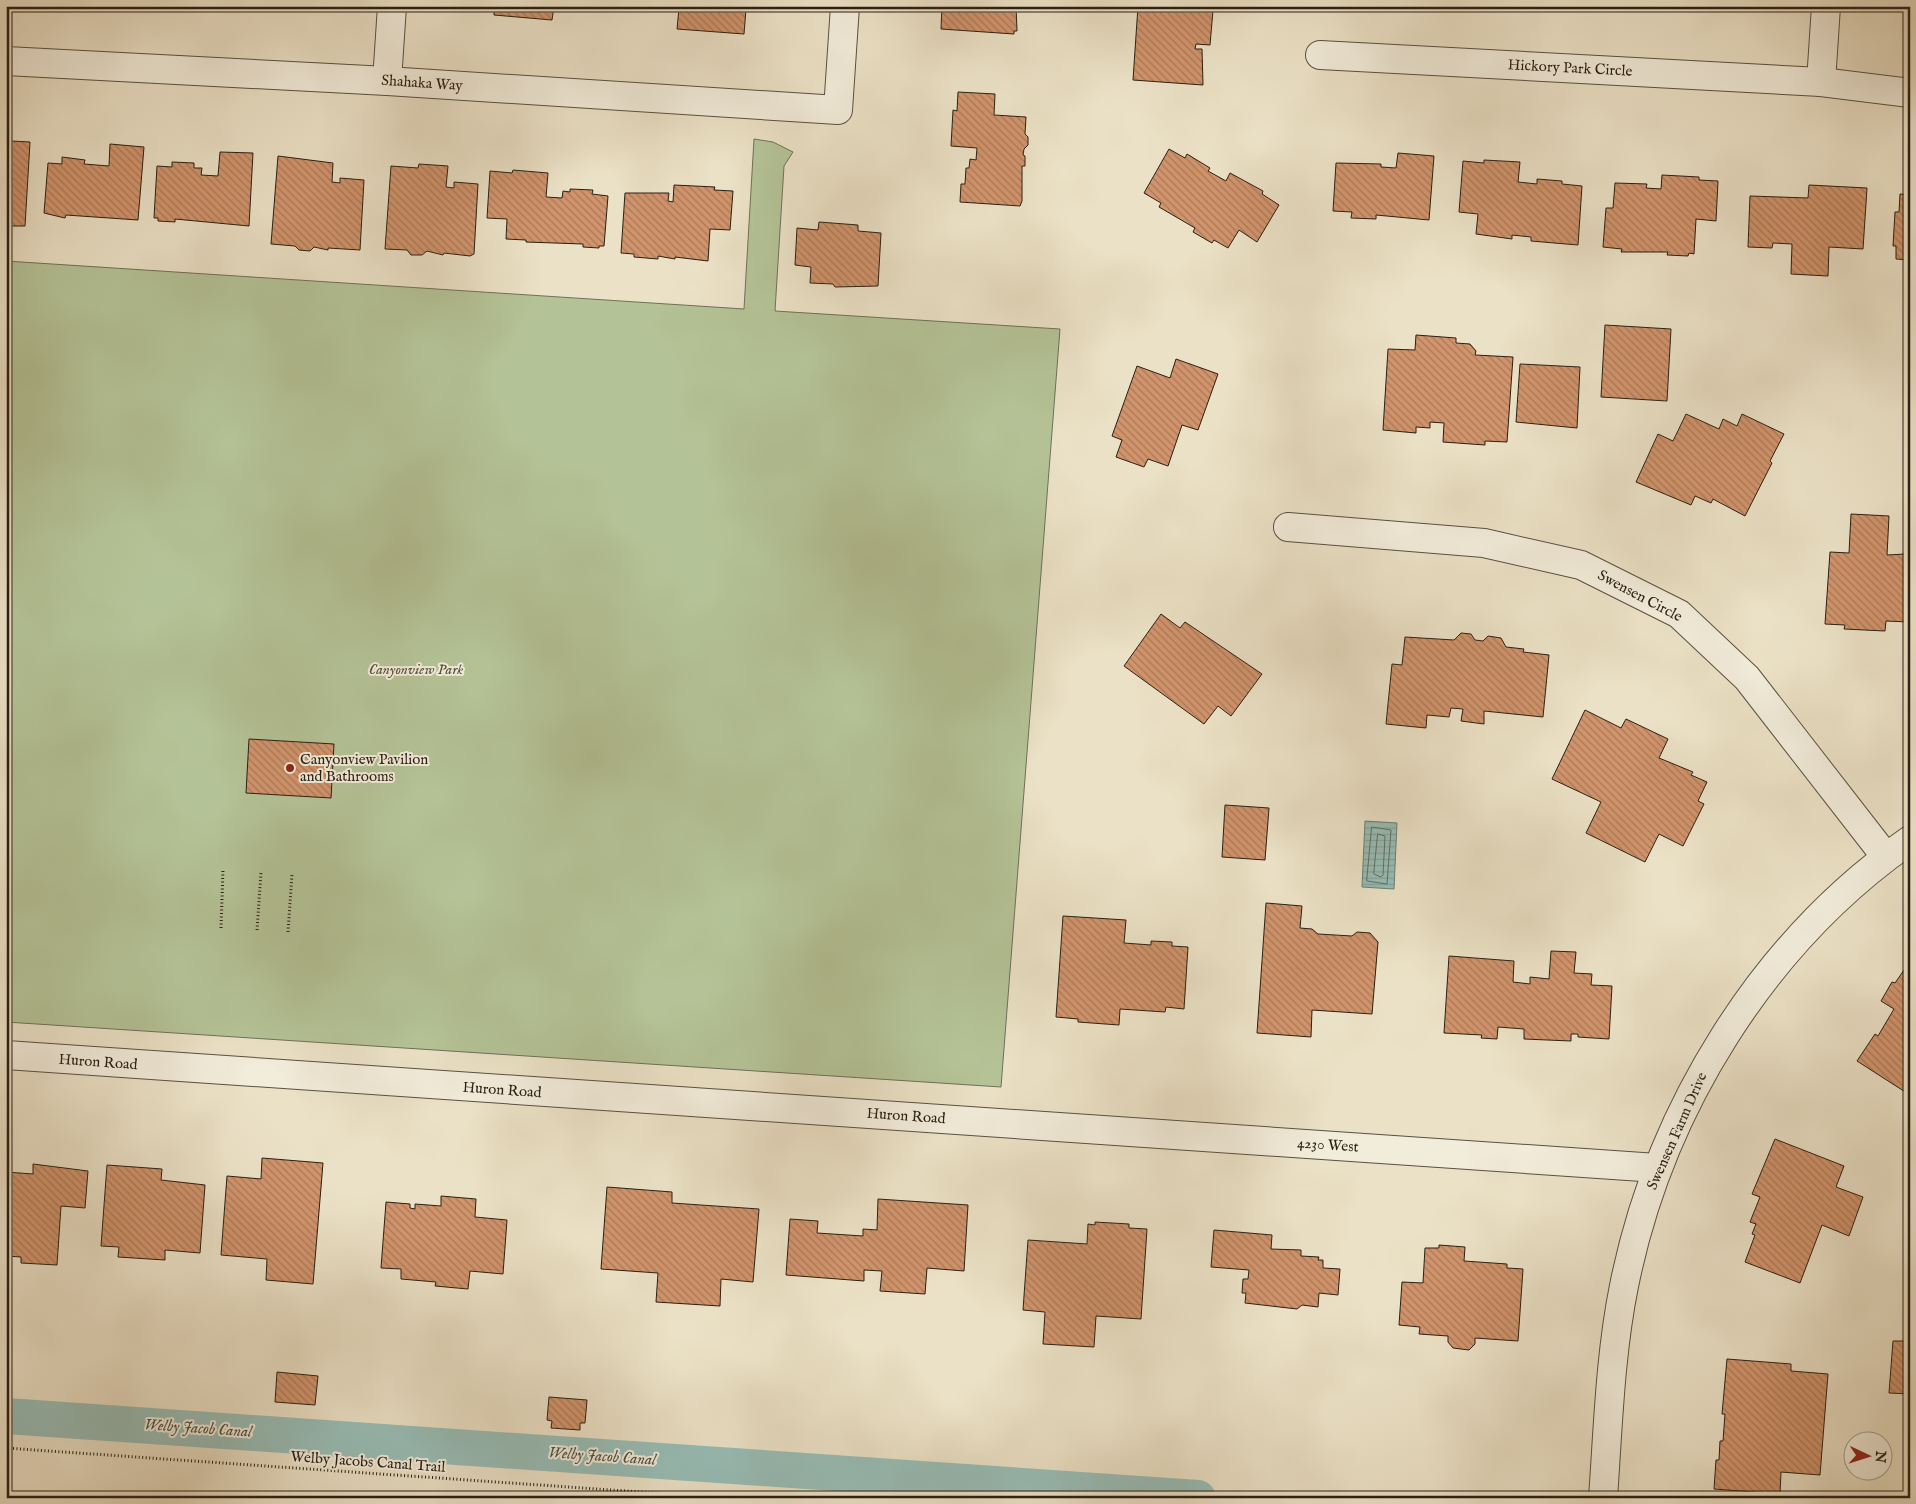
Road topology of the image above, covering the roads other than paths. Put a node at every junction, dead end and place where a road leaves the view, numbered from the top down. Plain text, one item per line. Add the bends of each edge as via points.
1 (392, 6) edge
2 (845, 6) edge
3 (1826, 6) edge
4 (1320, 55) dead end
5 (6, 61) edge
6 (386, 80) junction
7 (1821, 82) junction
8 (1910, 93) edge
9 (1288, 527) dead end
10 (1910, 840) edge
11 (1886, 857) junction
12 (6, 1055) edge
13 (998, 1122) joint
14 (1658, 1168) junction
15 (1603, 1498) edge

1 - 6 street
2 - 6 street, Shahaka Way via 838,110
3 - 7 street
4 - 7 street, Hickory Park Circle
5 - 6 street, Shahaka Way
7 - 8 street, Hickory Park Circle
9 - 11 street, Swensen Circle via 1484,543 1581,565 1679,614 1747,678
10 - 11 street, Swensen Farm Drive
11 - 14 street, Swensen Farm Drive via 1815,920 1753,995 1699,1077
12 - 13 street, Huron Road
13 - 14 street, 4230 West
14 - 15 street, Swensen Farm Drive via 1639,1223 1623,1287 1614,1354

